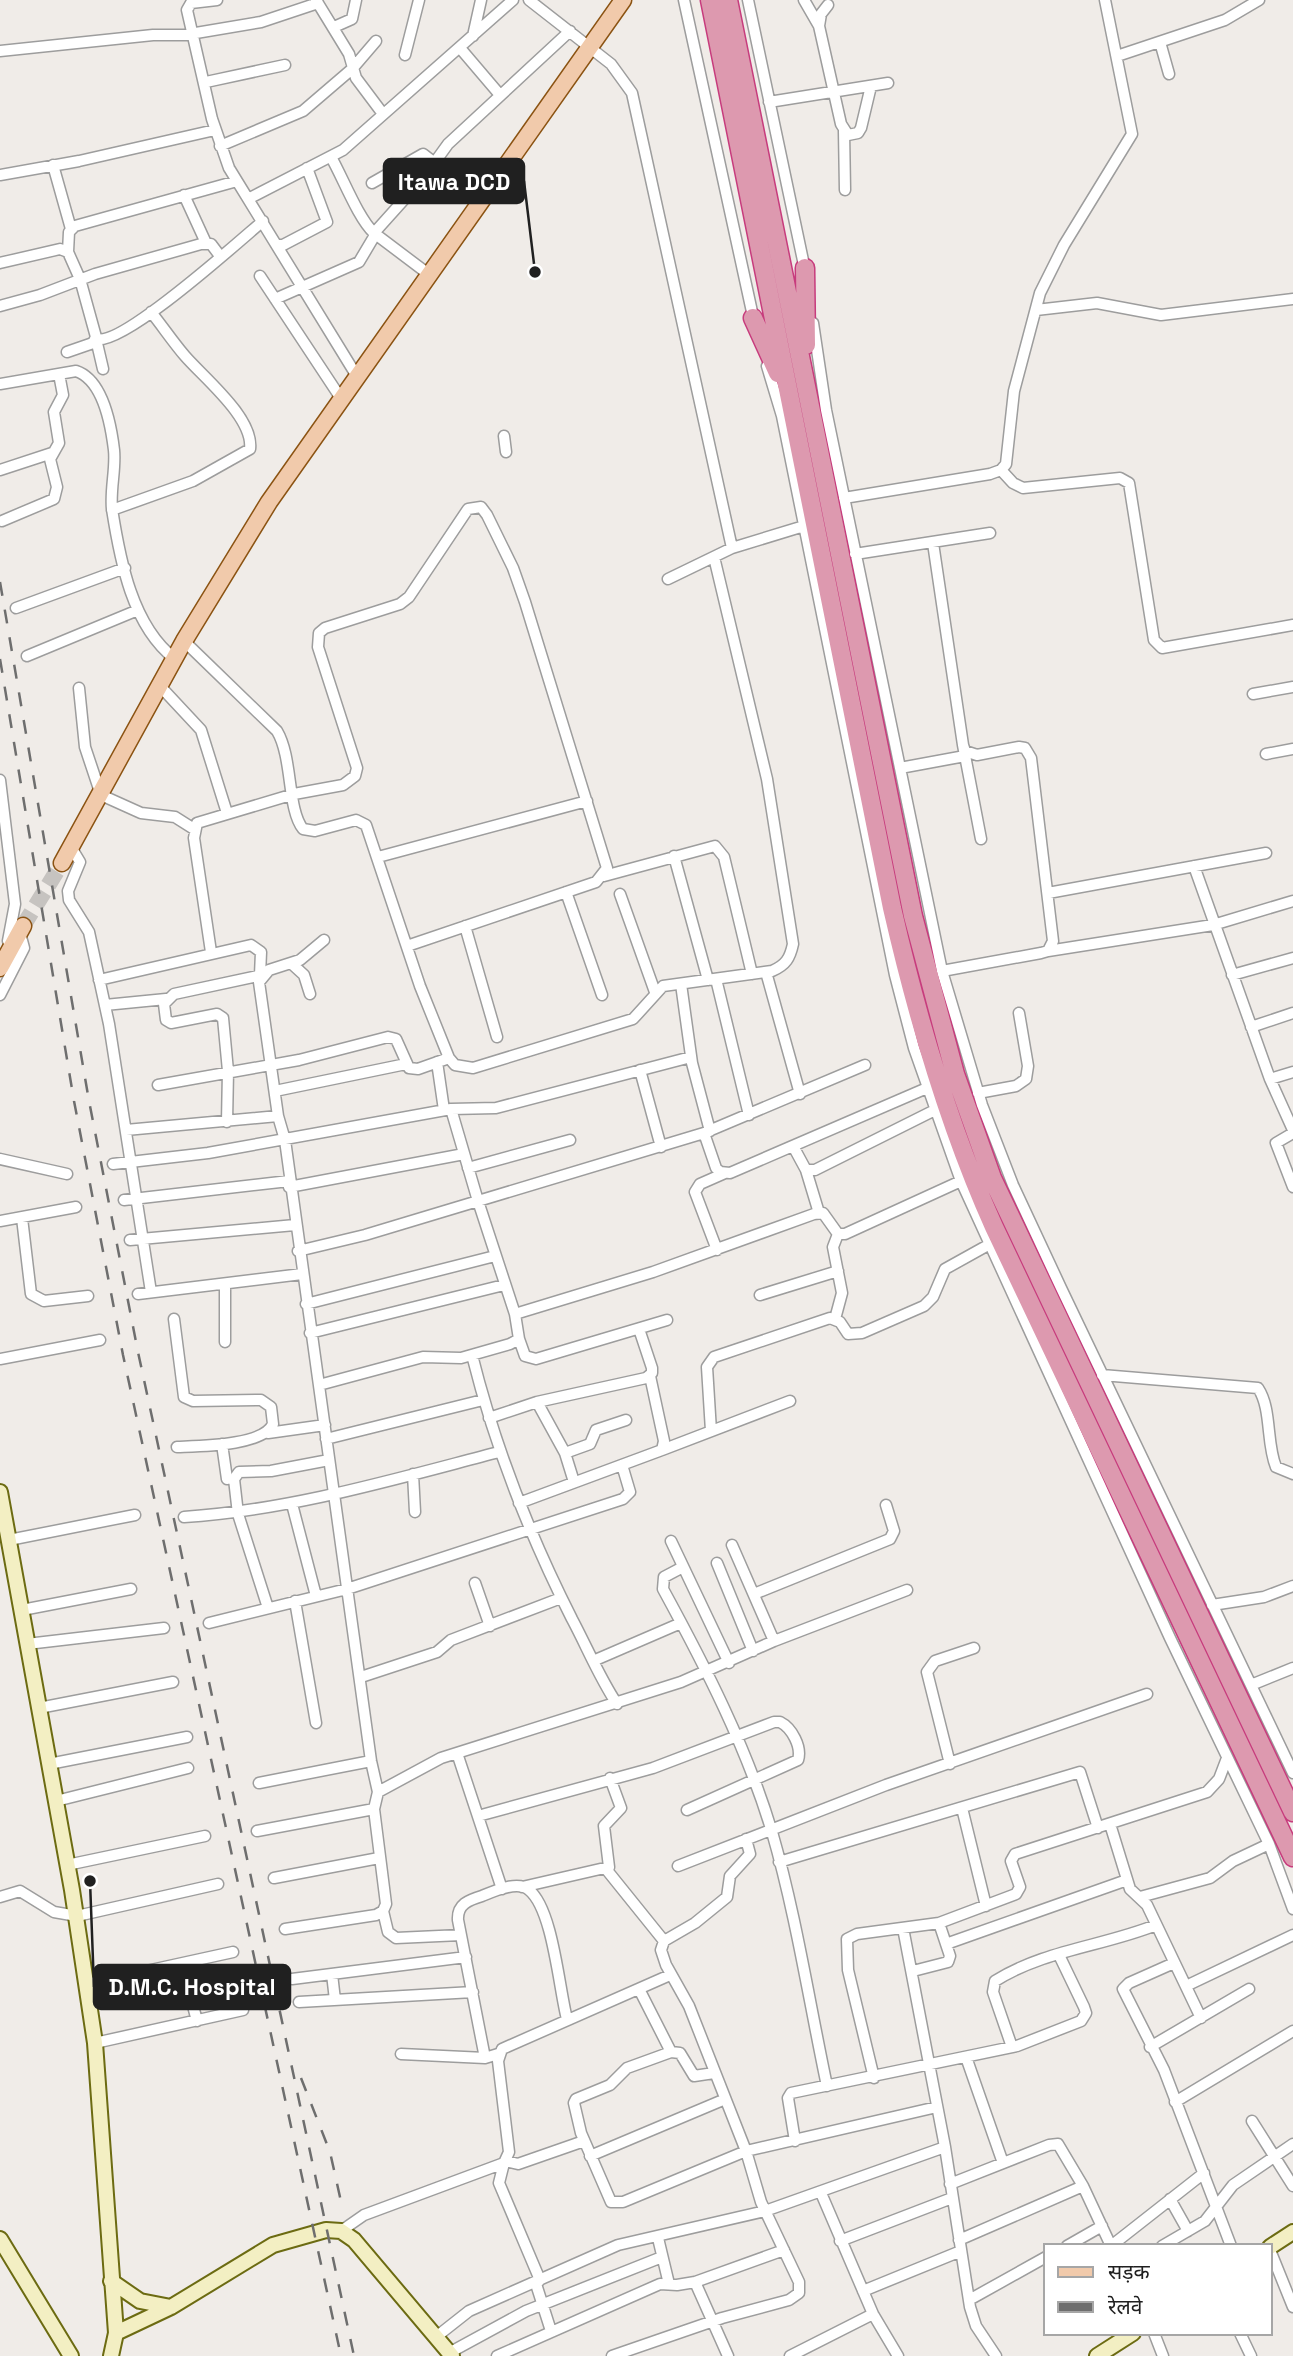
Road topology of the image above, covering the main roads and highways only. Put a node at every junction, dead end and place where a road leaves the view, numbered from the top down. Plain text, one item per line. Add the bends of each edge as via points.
1 (623, 0) edge
2 (710, 0) edge
3 (728, 0) edge
4 (805, 268) road end
5 (753, 318) road end
6 (807, 385) junction
7 (793, 405) junction
8 (62, 863) tunnel mouth
9 (22, 929) tunnel mouth
10 (0, 968) edge
11 (1293, 1812) edge
12 (1293, 1857) edge

1 - 8 main road via 269,502 184,641
2 - 7 highway
3 - 6 highway
4 - 6 highway
5 - 7 highway
6 - 11 highway via 913,916 974,1131
7 - 12 highway via 892,908 956,1135 994,1227
9 - 10 main road

